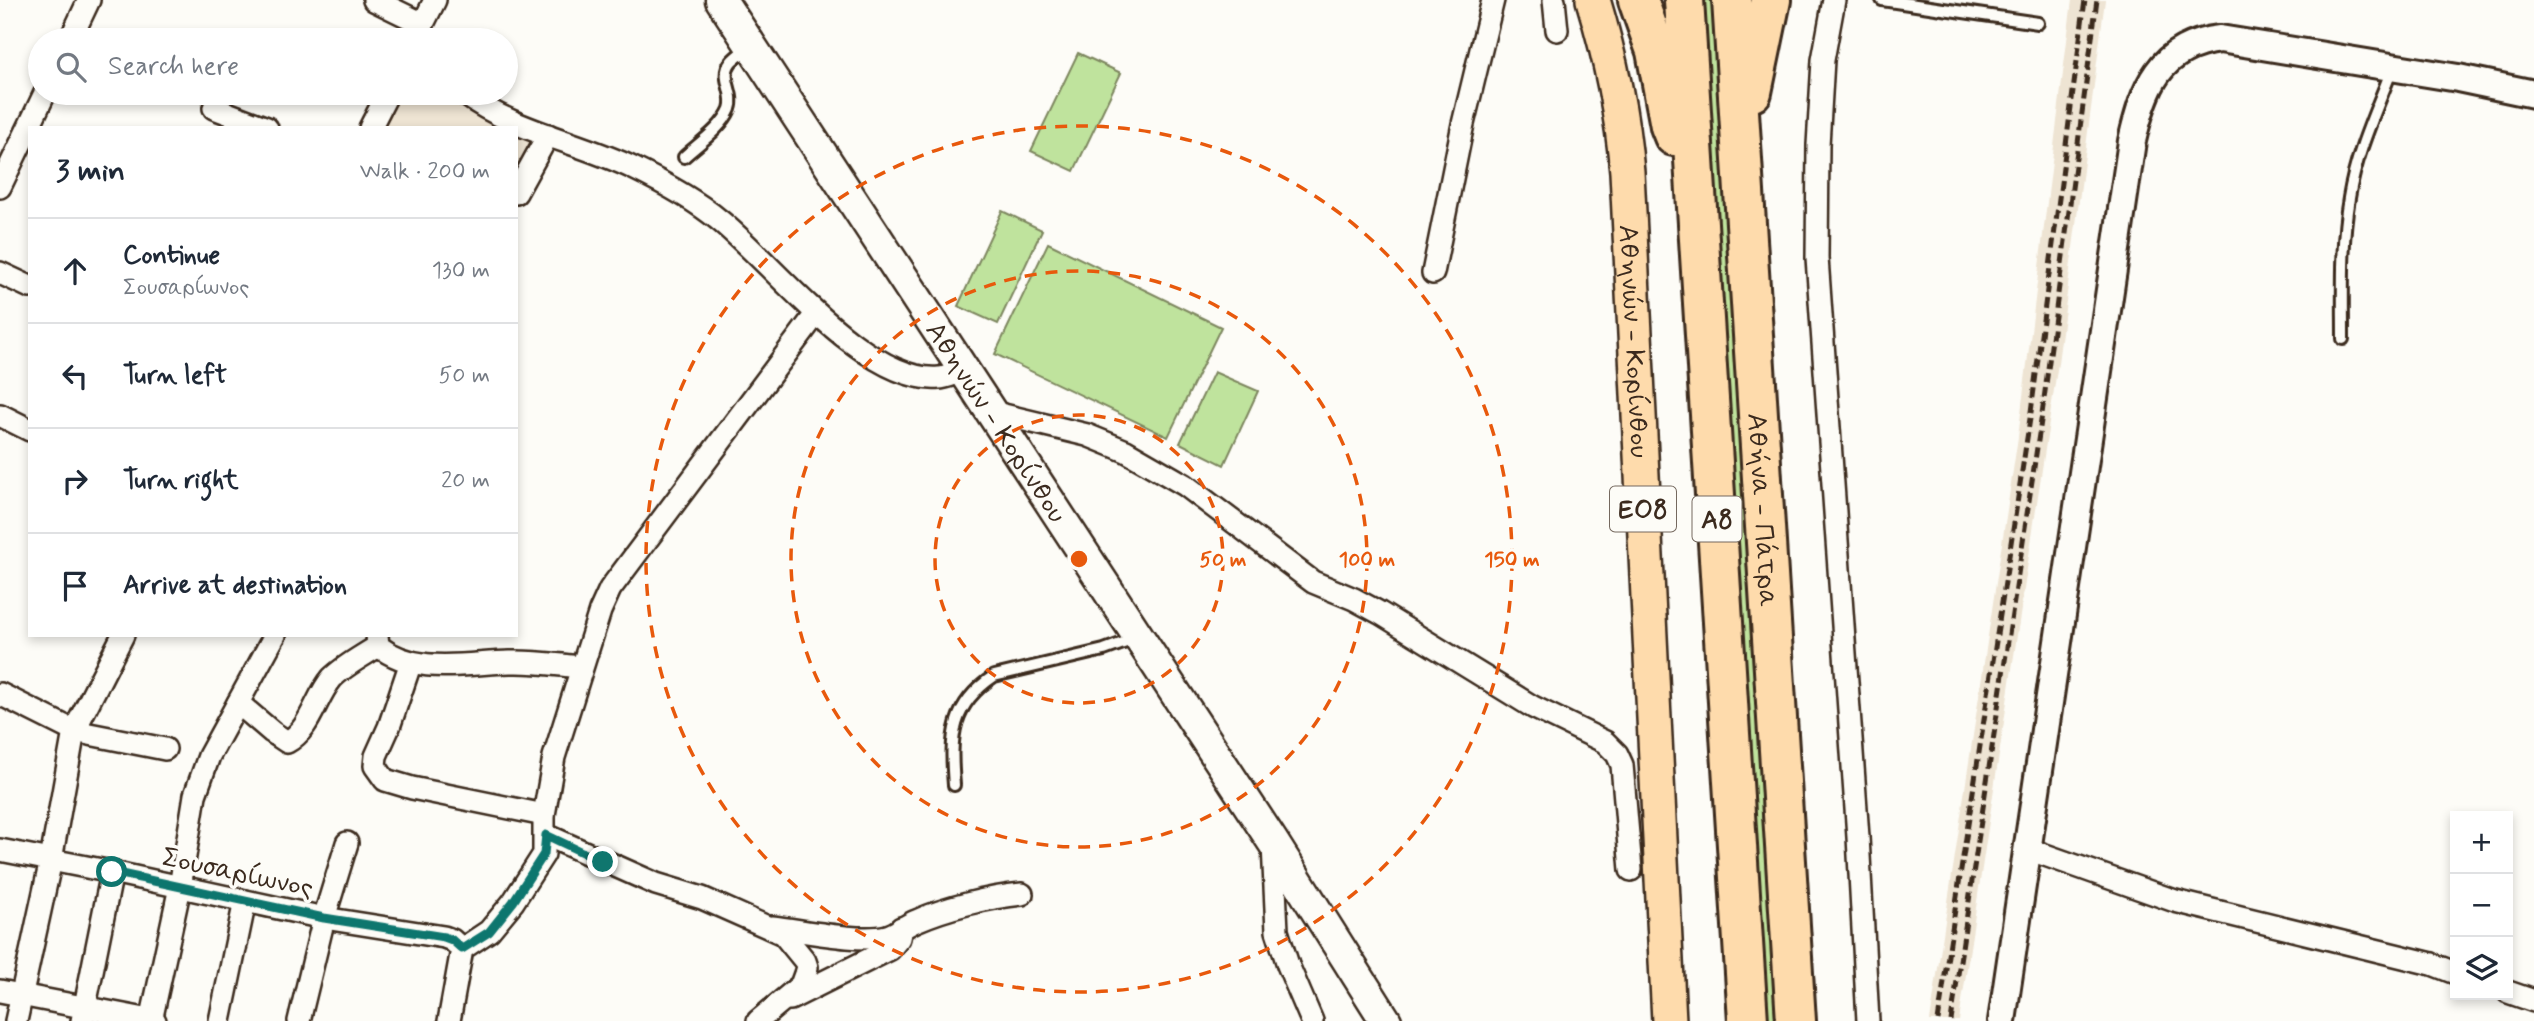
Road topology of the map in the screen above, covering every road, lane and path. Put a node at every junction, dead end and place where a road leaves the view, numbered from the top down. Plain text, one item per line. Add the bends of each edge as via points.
1 (89, 0) edge
2 (374, 0) edge
3 (435, 0) edge
4 (721, 0) edge
5 (1493, 0) edge
6 (1554, 0) edge
7 (1593, 0) edge
8 (1638, 0) edge
9 (1684, 0) edge
10 (1732, 0) edge
11 (1771, 0) edge
12 (1834, 0) edge
13 (1882, 0) edge
14 (2038, 23) dead end
15 (76, 28) edge
16 (413, 28) edge
17 (421, 28) edge
18 (1557, 30) dead end
19 (751, 45) junction
20 (2393, 66) junction
21 (2534, 93) edge
22 (39, 105) edge
23 (382, 105) edge
24 (482, 105) edge
25 (214, 108) dead end
26 (29, 126) edge
27 (262, 126) edge
28 (371, 126) edge
29 (28, 129) edge
30 (548, 135) junction
31 (1741, 149) junction
32 (684, 157) dead end
33 (0, 187) edge
34 (518, 189) edge
35 (1696, 190) junction
36 (0, 273) edge
37 (1433, 273) dead end
38 (28, 286) edge
39 (816, 314) junction
40 (2343, 339) dead end
41 (964, 371) junction
42 (991, 412) junction
43 (0, 415) edge
44 (28, 429) edge
45 (122, 637) edge
46 (274, 637) edge
47 (1139, 637) junction
48 (377, 640) edge
49 (411, 662) junction
50 (581, 667) junction
51 (0, 694) edge
52 (238, 703) junction
53 (75, 731) junction
54 (165, 749) dead end
55 (954, 785) dead end
56 (545, 825) junction
57 (1273, 842) junction
58 (347, 843) dead end
59 (2028, 849) junction
60 (0, 850) edge
61 (51, 860) junction
62 (1631, 870) dead end
63 (112, 872) junction
64 (180, 887) junction
65 (1021, 894) dead end
66 (245, 901) junction
67 (324, 918) junction
68 (770, 927) junction
69 (901, 928) junction
70 (462, 949) junction
71 (2450, 971) edge
72 (0, 991) edge
73 (2513, 994) edge
74 (21, 995) junction
75 (2534, 1001) edge
76 (782, 1003) junction
77 (83, 1014) edge
78 (16, 1021) edge
79 (152, 1021) edge
80 (220, 1021) edge
81 (299, 1021) edge
82 (449, 1021) edge
83 (758, 1021) edge
84 (1312, 1021) edge
85 (1387, 1021) edge
86 (1669, 1021) edge
87 (1748, 1021) edge
88 (1796, 1021) edge
89 (1868, 1021) edge
90 (2002, 1021) edge

1 - 15 street
2 - 16 street
3 - 17 street
4 - 19 main road, Αθηνών - Κορίνθου
5 - 37 street
6 - 18 street
7 - 86 main road, Αθηνών - Κορίνθου / ΕΟ8 via 1611,64 1627,172
8 - 35 highway via 1656,51 1670,126
9 - 35 highway, Αθήνα - Πάτρα / Α8
10 - 31 highway, Αθήνα - Πάτρα / Α8
11 - 31 highway
12 - 89 street via 1823,60 1817,258
13 - 14 lane
19 - 32 lane via 727,69 732,100 729,112
19 - 41 main road, Αθηνών - Κορίνθου
20 - 21 street
20 - 40 lane via 2348,198
20 - 59 street via 2220,39 2192,44 2168,60 2143,97 2132,141
22 - 26 street
23 - 28 street
24 - 30 street
25 - 27 street
29 - 33 street
30 - 34 street
30 - 39 street via 632,168 694,202 743,239
31 - 88 highway, Αθήνα - Πάτρα / Α8
35 - 87 highway, Αθήνα - Πάτρα / Α8
36 - 38 street
39 - 41 street via 893,369 939,378
39 - 50 street via 610,589
41 - 42 main road, Αθηνών - Κορίνθου
42 - 47 main road, Αθηνών - Κορίνθου
42 - 62 street via 1087,435 1126,450 1194,491 1313,582 1354,598 1533,707 1605,742 1622,765
43 - 44 street
45 - 53 street
46 - 52 street
47 - 55 lane via 994,676 978,688 964,704 955,727
47 - 57 main road, Αθηνών - Κορίνθου
48 - 49 street via 391,655
48 - 52 street via 333,677 311,716 287,742
49 - 50 street via 450,667 512,662
49 - 56 street via 376,756 375,766 385,780
50 - 56 street via 554,757
51 - 53 street
52 - 64 street via 209,756 195,795
53 - 54 street
53 - 61 street
56 - 68 street via 656,884
56 - 70 street via 544,854 513,902 489,932
57 - 84 street via 1277,931
57 - 85 main road, Αθηνών - Κορίνθου
58 - 67 street
59 - 71 street via 2175,901
59 - 90 street
60 - 61 street, Σουσαρίωνος
61 - 63 street, Σουσαρίωνος
61 - 74 street
63 - 64 street, Σουσαρίωνος
63 - 77 street
64 - 66 street, Σουσαρίωνος
64 - 79 street
65 - 69 street
66 - 67 street, Σουσαρίωνος
66 - 80 street
67 - 70 street, Σουσαρίωνος via 444,937
67 - 81 street
68 - 69 street via 858,937 887,936
68 - 76 street via 798,950 807,967 801,985
69 - 76 street via 890,949
70 - 82 street
72 - 74 street
73 - 75 street
74 - 77 street
74 - 78 street
76 - 83 street
77 - 79 street

